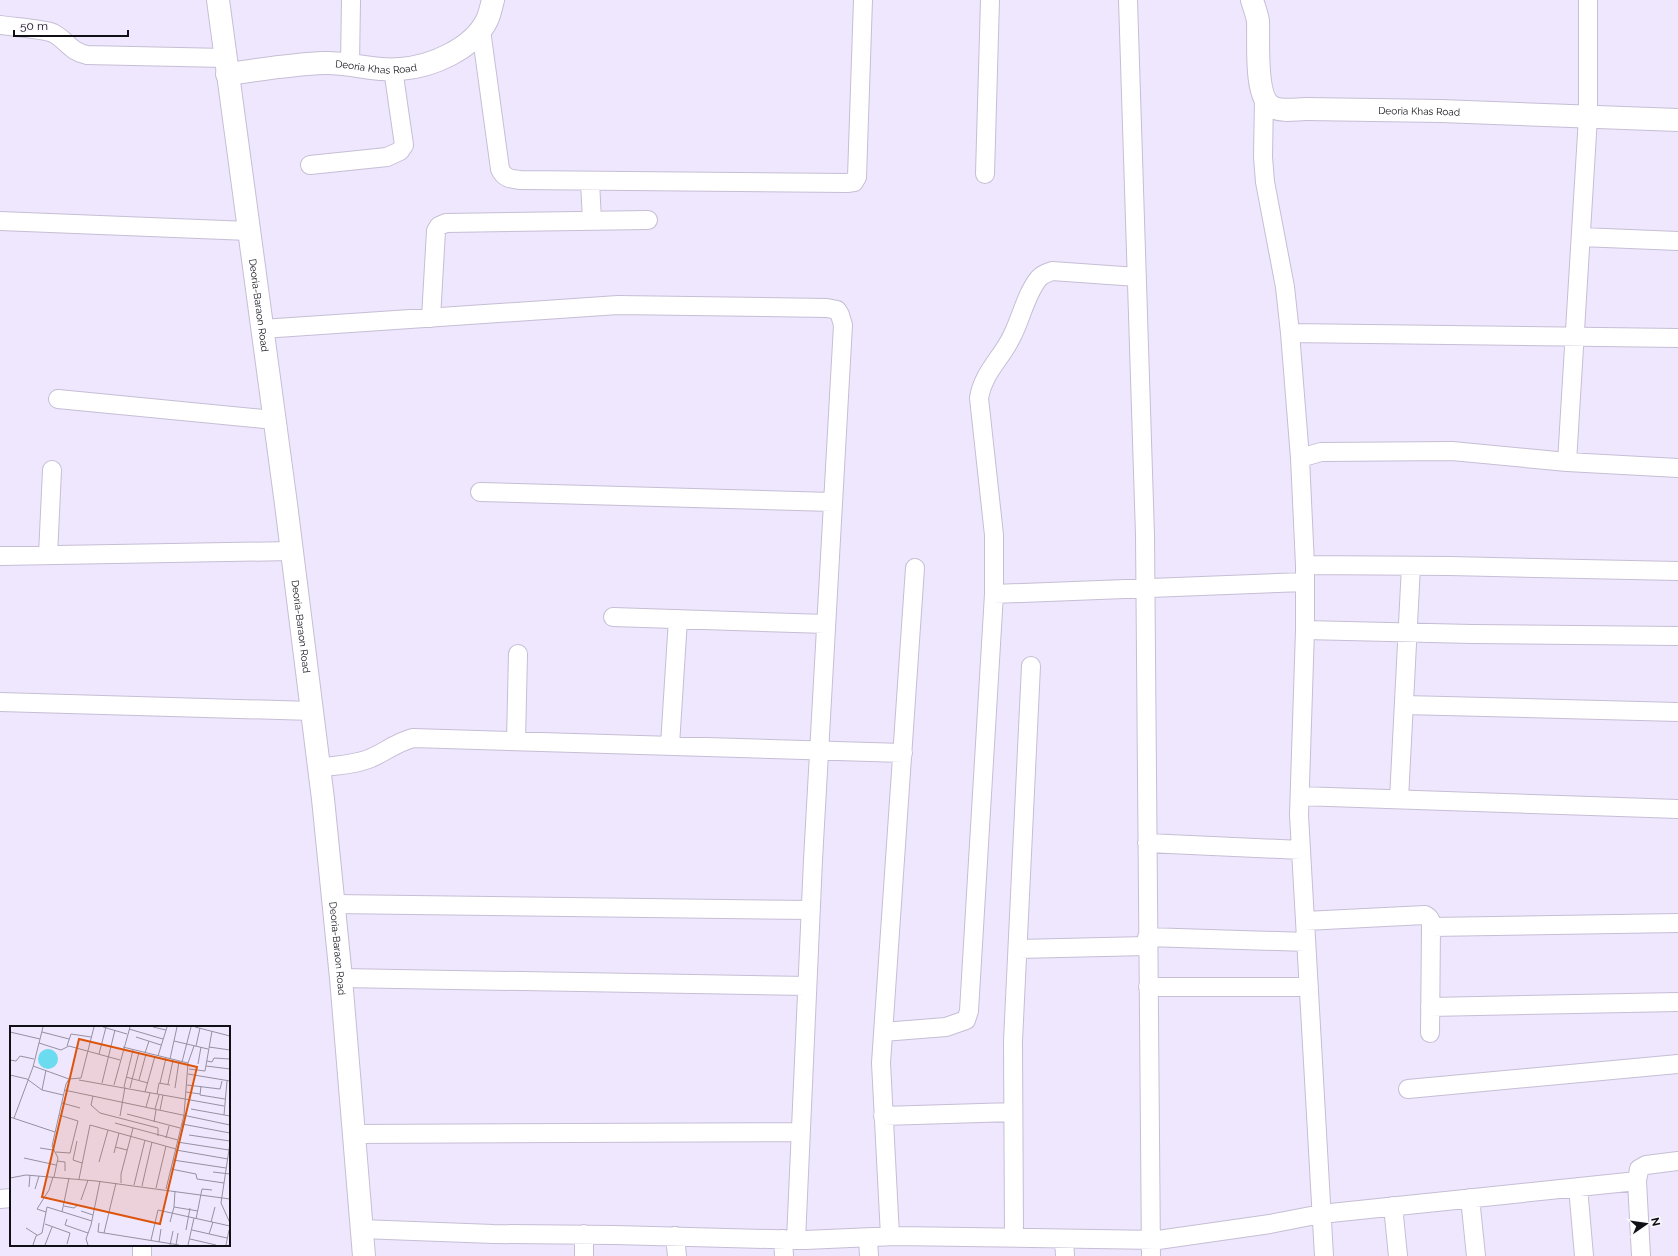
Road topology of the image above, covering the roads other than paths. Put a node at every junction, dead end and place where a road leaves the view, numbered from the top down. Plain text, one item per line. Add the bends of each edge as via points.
1 (218, 0) edge
2 (351, 0) edge
3 (493, 0) edge
4 (863, 0) edge
5 (990, 0) edge
6 (1128, 0) edge
7 (1252, 0) edge
8 (1588, 0) edge
9 (0, 25) edge
10 (481, 30) junction
11 (350, 64) junction
12 (226, 66) junction
13 (393, 69) junction
14 (1264, 98) junction
15 (1588, 117) junction
16 (1678, 120) edge
17 (310, 165) dead end
18 (985, 174) dead end
19 (590, 181) junction
20 (648, 220) dead end
21 (0, 221) edge
22 (592, 222) junction
23 (249, 231) junction
24 (1581, 237) junction
25 (1678, 241) edge
26 (1136, 277) junction
27 (430, 318) junction
28 (262, 329) junction
29 (1290, 332) junction
30 (1574, 336) junction
31 (1678, 338) edge
32 (58, 400) dead end
33 (274, 420) junction
34 (1300, 458) junction
35 (1567, 462) junction
36 (1678, 468) edge
37 (52, 470) dead end
38 (480, 492) dead end
39 (832, 502) junction
40 (292, 551) junction
41 (48, 555) junction
42 (0, 556) edge
43 (1411, 566) junction
44 (915, 568) dead end
45 (1678, 571) edge
46 (1305, 574) junction
47 (1145, 589) junction
48 (994, 594) junction
49 (612, 617) dead end
50 (678, 619) junction
51 (826, 624) junction
52 (1306, 630) junction
53 (1408, 633) junction
54 (1678, 636) edge
55 (518, 654) dead end
56 (1031, 666) dead end
57 (0, 702) edge
58 (1404, 705) junction
59 (312, 711) junction
60 (1678, 712) edge
61 (516, 741) junction
62 (670, 745) junction
63 (819, 749) junction
64 (902, 753) junction
65 (319, 768) junction
66 (1300, 796) junction
67 (1399, 799) junction
68 (1678, 809) edge
69 (1146, 843) junction
70 (1301, 850) junction
71 (334, 904) junction
72 (811, 910) junction
73 (1305, 921) junction
74 (1678, 924) edge
75 (1431, 927) junction
76 (1147, 941) junction
77 (1306, 942) junction
78 (1018, 949) junction
79 (341, 978) junction
80 (807, 986) junction
81 (1148, 987) junction
82 (1309, 987) junction
83 (1678, 1002) edge
84 (1430, 1007) junction
85 (883, 1032) junction
86 (1430, 1033) dead end
87 (1678, 1064) edge
88 (1408, 1089) dead end
89 (1014, 1112) junction
90 (883, 1116) junction
91 (801, 1132) junction
92 (353, 1134) junction
93 (1678, 1161) edge
94 (1637, 1181) junction
95 (1578, 1187) junction
96 (10, 1198) edge
97 (1470, 1198) junction
98 (0, 1199) edge
99 (1394, 1206) junction
100 (1321, 1214) junction
101 (362, 1229) junction
102 (584, 1234) junction
103 (675, 1236) junction
104 (890, 1236) junction
105 (1014, 1237) junction
106 (868, 1238) junction
107 (788, 1245) edge
108 (1064, 1247) edge
109 (1151, 1248) edge
110 (364, 1256) edge
111 (584, 1256) edge
112 (677, 1256) edge
113 (869, 1256) edge
114 (1324, 1256) edge
115 (1398, 1256) edge
116 (1476, 1256) edge
117 (1584, 1256) edge
118 (1641, 1256) edge

1 - 12 street, Deoria-Baraon Road
2 - 11 street
3 - 10 street, Deoria Khas Road
4 - 19 street via 857,177 854,182
5 - 18 street
6 - 26 street
7 - 14 street via 1258,18 1260,83
8 - 15 street
9 - 12 street via 52,32 62,38 76,53 87,55
10 - 13 street, Deoria Khas Road via 458,51 429,62 400,70
10 - 19 street via 500,168 503,174 508,178 520,180
11 - 12 street, Deoria Khas Road
11 - 13 street, Deoria Khas Road
12 - 23 street, Deoria-Baraon Road
13 - 17 street via 404,145 400,151 387,157
14 - 15 street, Deoria Khas Road via 1272,107 1287,110 1426,111
14 - 29 street via 1262,157
15 - 16 street, Deoria Khas Road
15 - 24 street
19 - 22 street
20 - 22 street
21 - 23 street
22 - 27 street via 439,226 436,232
23 - 28 street, Deoria-Baraon Road
24 - 25 street
24 - 30 street
26 - 47 street
26 - 48 street via 1045,273 1033,288 1004,352 985,378 979,398 994,535
27 - 28 street
27 - 39 street via 618,305 837,310 843,325
28 - 33 street, Deoria-Baraon Road
29 - 30 street
29 - 34 street
30 - 31 street
30 - 35 street
32 - 33 street
33 - 40 street, Deoria-Baraon Road
34 - 35 street via 1321,452 1452,451
34 - 46 street
35 - 36 street
37 - 41 street
38 - 39 street
39 - 51 street
40 - 41 street
40 - 59 street, Deoria-Baraon Road
41 - 42 street
43 - 45 street
43 - 46 street
43 - 53 street
44 - 64 street
46 - 47 street
46 - 52 street
47 - 48 street
47 - 69 street
48 - 85 street via 969,1012 966,1020 950,1026
49 - 50 street
50 - 51 street
50 - 62 street
51 - 63 street
52 - 53 street
52 - 66 street
53 - 54 street
53 - 58 street
55 - 61 street
56 - 78 street
57 - 59 street
58 - 60 street
58 - 67 street
59 - 65 street, Deoria-Baraon Road
61 - 62 street
61 - 65 street via 413,738 399,742 360,762
62 - 63 street
63 - 64 street
63 - 72 street
64 - 85 street
65 - 71 street, Deoria-Baraon Road
66 - 67 street
66 - 70 street
67 - 68 street
69 - 70 street
69 - 76 street
70 - 73 street
71 - 72 street
71 - 79 street, Deoria-Baraon Road
72 - 80 street
73 - 75 street via 1425,915 1431,920
73 - 77 street
74 - 75 street
75 - 84 street
76 - 77 street
76 - 78 street
76 - 81 street
77 - 82 street
78 - 89 street via 1013,1041
79 - 80 street
79 - 92 street, Deoria-Baraon Road
80 - 91 street
81 - 82 street
81 - 109 street
82 - 100 street
83 - 84 street
84 - 86 street
85 - 90 street
87 - 88 street
89 - 90 street
89 - 105 street
90 - 104 street
91 - 92 street
91 - 107 street
92 - 101 street, Deoria-Baraon Road
93 - 94 street via 1646,1165 1639,1169
94 - 95 street
94 - 118 street
95 - 97 street
95 - 117 street
96 - 98 street
97 - 99 street
97 - 116 street
99 - 100 street
99 - 115 street
100 - 109 street via 1158,1240
100 - 114 street
101 - 102 street via 493,1234
101 - 110 street, Deoria-Baraon Road
102 - 103 street
102 - 111 street
103 - 107 street
103 - 112 street
104 - 105 street
104 - 106 street
105 - 108 street
106 - 107 street
106 - 113 street
108 - 109 street

